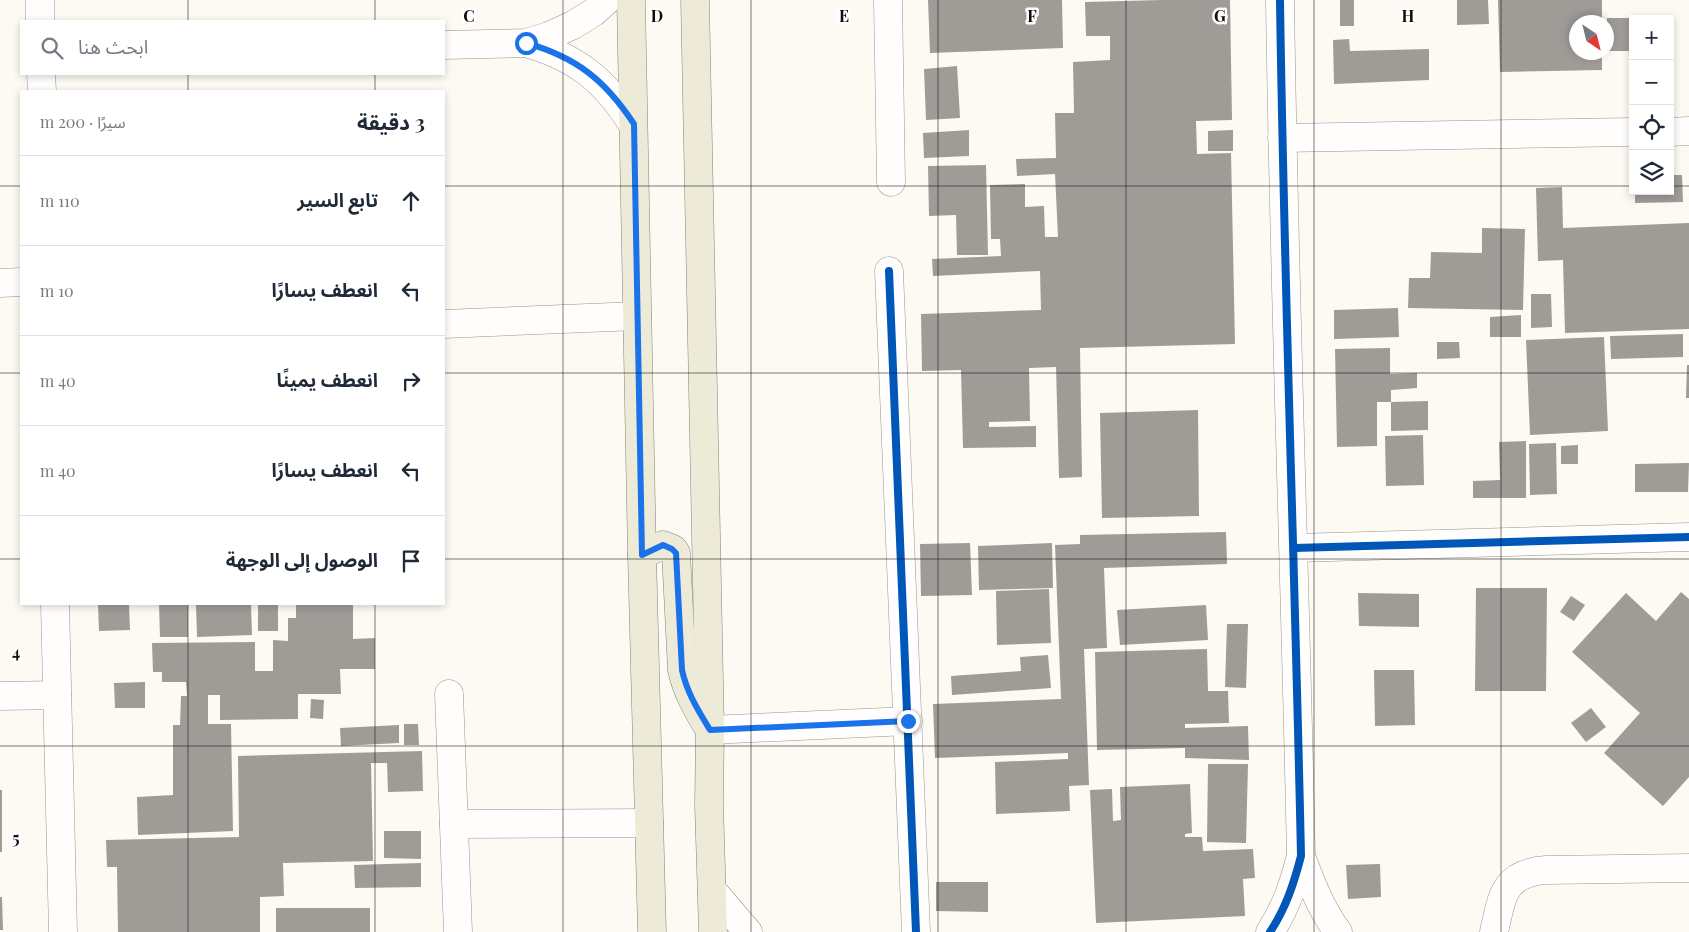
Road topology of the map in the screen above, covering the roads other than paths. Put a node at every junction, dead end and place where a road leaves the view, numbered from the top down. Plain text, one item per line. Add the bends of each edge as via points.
1 (40, 0) edge
2 (607, 0) edge
3 (631, 0) edge
4 (695, 0) edge
5 (888, 0) edge
6 (1280, 0) edge
7 (40, 20) edge
8 (526, 43) junction
9 (445, 45) edge
10 (41, 75) edge
11 (42, 90) edge
12 (634, 124) junction
13 (1689, 131) edge
14 (1629, 132) edge
15 (1674, 132) edge
16 (1282, 138) junction
17 (891, 182) dead end
18 (889, 271) dead end
19 (20, 282) edge
20 (0, 283) edge
21 (637, 316) junction
22 (445, 324) edge
23 (1689, 537) edge
24 (1294, 548) junction
25 (642, 555) junction
26 (55, 605) edge
27 (449, 694) dead end
28 (57, 695) junction
29 (0, 696) edge
30 (908, 721) junction
31 (710, 730) junction
32 (649, 823) junction
33 (454, 824) junction
34 (1301, 856) junction
35 (1689, 868) edge
36 (712, 890) junction
37 (63, 932) edge
38 (458, 932) edge
39 (652, 932) edge
40 (713, 932) edge
41 (748, 932) edge
42 (916, 932) edge
43 (1270, 932) edge
44 (1338, 932) edge
45 (1494, 932) edge

1 - 7 street
2 - 8 street via 573,25
3 - 12 main road
4 - 31 main road
5 - 17 street
6 - 16 street
8 - 9 street
8 - 12 street via 548,49 589,72 611,93
10 - 11 street
12 - 21 main road
13 - 15 street
14 - 16 street
16 - 24 street
18 - 30 street
19 - 20 street
21 - 22 street
21 - 25 main road
23 - 24 street
24 - 34 street
25 - 31 main road via 663,545 676,553 682,670 691,699
25 - 32 main road
26 - 28 street
27 - 33 street
28 - 29 street
28 - 37 street
30 - 31 street
30 - 42 street
31 - 36 main road
32 - 33 street
32 - 39 main road
33 - 38 street
34 - 43 street via 1292,888
34 - 44 street via 1321,906
35 - 45 street via 1546,870 1525,874 1503,895
36 - 40 main road
36 - 41 street

